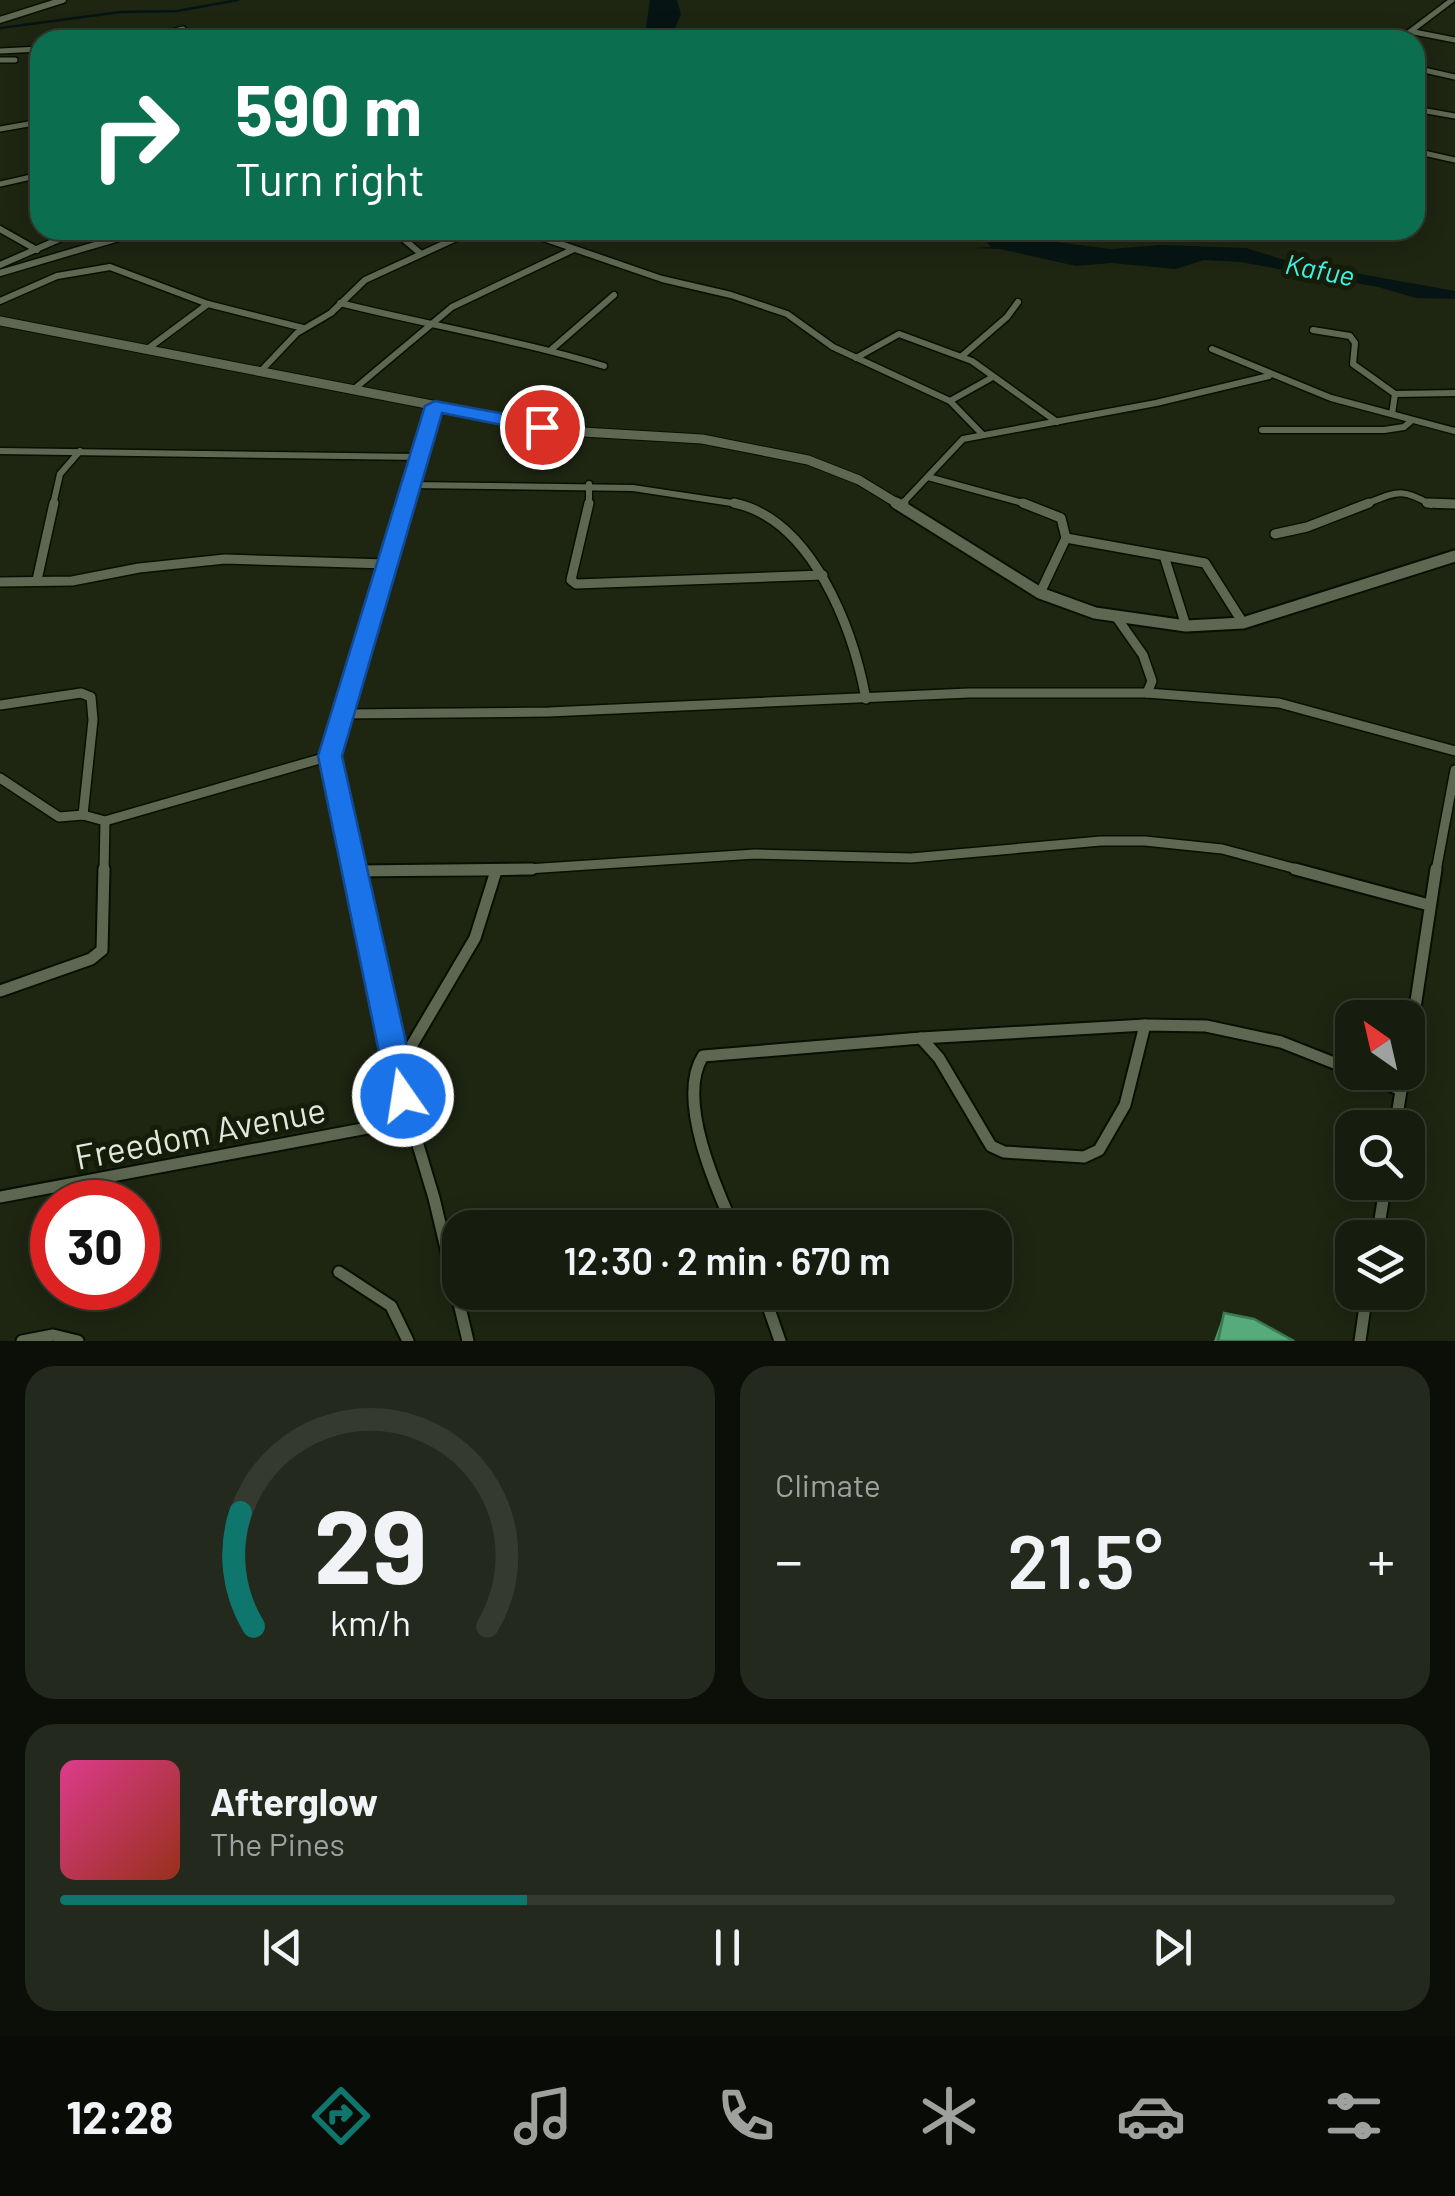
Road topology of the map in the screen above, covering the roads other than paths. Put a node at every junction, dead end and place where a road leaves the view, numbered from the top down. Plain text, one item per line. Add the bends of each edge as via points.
1 (62, 0) edge
2 (1452, 0) edge
3 (0, 20) edge
4 (183, 28) dead end
5 (176, 30) edge
6 (1416, 30) edge
7 (1425, 34) edge
8 (1455, 40) edge
9 (30, 49) edge
10 (0, 50) edge
11 (0, 60) edge
12 (15, 60) dead end
13 (1425, 70) edge
14 (1455, 77) edge
15 (1425, 110) edge
16 (1455, 116) edge
17 (30, 124) edge
18 (0, 129) edge
19 (1425, 154) edge
20 (1455, 160) edge
21 (30, 177) edge
22 (0, 184) edge
23 (0, 229) edge
24 (58, 240) edge
25 (113, 240) edge
26 (404, 240) edge
27 (452, 240) edge
28 (547, 240) edge
29 (37, 250) junction
30 (574, 250) junction
31 (420, 254) junction
32 (0, 265) edge
33 (0, 274) edge
34 (614, 295) dead end
35 (0, 302) edge
36 (1018, 302) dead end
37 (340, 303) junction
38 (208, 304) junction
39 (0, 322) edge
40 (430, 326) junction
41 (303, 328) junction
42 (1313, 330) dead end
43 (1212, 349) dead end
44 (146, 350) junction
45 (552, 350) junction
46 (962, 356) junction
47 (856, 358) junction
48 (604, 366) dead end
49 (260, 372) junction
50 (1269, 376) junction
51 (990, 378) junction
52 (353, 390) junction
53 (1455, 392) edge
54 (1395, 394) junction
55 (950, 401) junction
56 (435, 406) junction
57 (1392, 414) junction
58 (1058, 422) junction
59 (1410, 422) junction
60 (1262, 430) dead end
61 (1455, 431) edge
62 (982, 434) junction
63 (0, 451) edge
64 (80, 451) junction
65 (419, 457) junction
66 (928, 477) junction
67 (589, 484) junction
68 (410, 485) junction
69 (1455, 504) edge
70 (902, 506) junction
71 (1275, 534) dead end
72 (1066, 538) junction
73 (1455, 556) edge
74 (1165, 559) junction
75 (387, 564) junction
76 (823, 575) junction
77 (37, 580) junction
78 (0, 582) edge
79 (1040, 592) junction
80 (1117, 618) junction
81 (1243, 622) junction
82 (1186, 626) junction
83 (1147, 693) junction
84 (866, 699) junction
85 (0, 705) edge
86 (342, 714) junction
87 (1455, 750) edge
88 (330, 756) junction
89 (1455, 770) edge
90 (0, 778) edge
91 (83, 814) junction
92 (105, 821) junction
93 (357, 871) junction
94 (496, 871) junction
95 (1429, 905) junction
96 (0, 991) edge
97 (1416, 1000) edge
98 (1145, 1025) junction
99 (921, 1038) junction
100 (1335, 1064) edge
101 (396, 1072) junction
102 (1402, 1090) edge
103 (1398, 1110) edge
104 (410, 1120) junction
105 (0, 1197) edge
106 (726, 1210) edge
107 (338, 1272) dead end
108 (769, 1310) edge
109 (1364, 1310) edge
110 (22, 1341) edge
111 (78, 1341) edge
112 (408, 1341) edge
113 (468, 1341) edge
114 (780, 1341) edge
115 (1360, 1341) edge

1 - 3 street
2 - 6 street
4 - 5 street
7 - 8 street
9 - 10 street
11 - 12 street
13 - 14 street
15 - 16 street
17 - 18 street
19 - 20 street
21 - 22 street
23 - 29 street
24 - 29 street
25 - 33 street
26 - 31 street
27 - 31 street
28 - 30 street
29 - 32 street
30 - 40 street via 458,303
30 - 47 street via 773,309
31 - 37 street via 372,276
34 - 45 street
35 - 38 street via 48,279 110,266
36 - 46 street
37 - 40 street
37 - 41 street
38 - 41 street
38 - 44 street
39 - 44 street
40 - 45 street
40 - 52 street
41 - 49 street
42 - 54 street via 1350,336 1353,364
43 - 50 street
44 - 49 street
45 - 48 street
46 - 47 street via 896,334
46 - 51 street
47 - 55 street
49 - 52 street
50 - 57 street
50 - 58 street
51 - 55 street
51 - 58 street
52 - 56 street
53 - 54 street
54 - 57 street
55 - 62 street
56 - 65 street
56 - 70 street via 580,433 759,448 844,472
57 - 59 street
58 - 62 street
59 - 60 street via 1384,430
59 - 61 street
62 - 66 street via 953,446
63 - 64 street
64 - 65 street
64 - 77 street via 60,474
65 - 68 street
66 - 70 street
66 - 72 street via 1056,516
67 - 68 street
67 - 76 street via 677,492 765,513
67 - 76 street via 571,580 576,584
68 - 75 street
69 - 71 street via 1432,506 1400,491
70 - 79 street
72 - 74 street
72 - 79 street
73 - 81 street
74 - 81 street via 1206,564
74 - 82 street
75 - 77 street via 225,559
75 - 86 street
76 - 84 street via 839,604
77 - 78 street
79 - 80 street
80 - 82 street
80 - 83 street via 1144,655 1152,681
81 - 82 street
83 - 84 street
83 - 87 street via 1278,703
84 - 86 street
85 - 91 street via 91,697
86 - 88 street
88 - 92 street
88 - 93 street
89 - 95 street
90 - 91 street via 59,817
91 - 92 street
92 - 96 street via 102,950
93 - 94 street
93 - 101 street
94 - 95 street via 755,854 911,858 1146,842 1222,848
94 - 101 street via 475,938
95 - 97 street
98 - 99 street
98 - 99 street via 1125,1105 1098,1150 1084,1157 991,1146
98 - 100 street via 1236,1030
99 - 106 street via 696,1061 695,1102 708,1166
101 - 104 street
102 - 103 street
104 - 105 street, Freedom Avenue
104 - 113 street
107 - 112 street via 389,1300 402,1315
108 - 114 street
109 - 115 street
110 - 111 street via 53,1335

